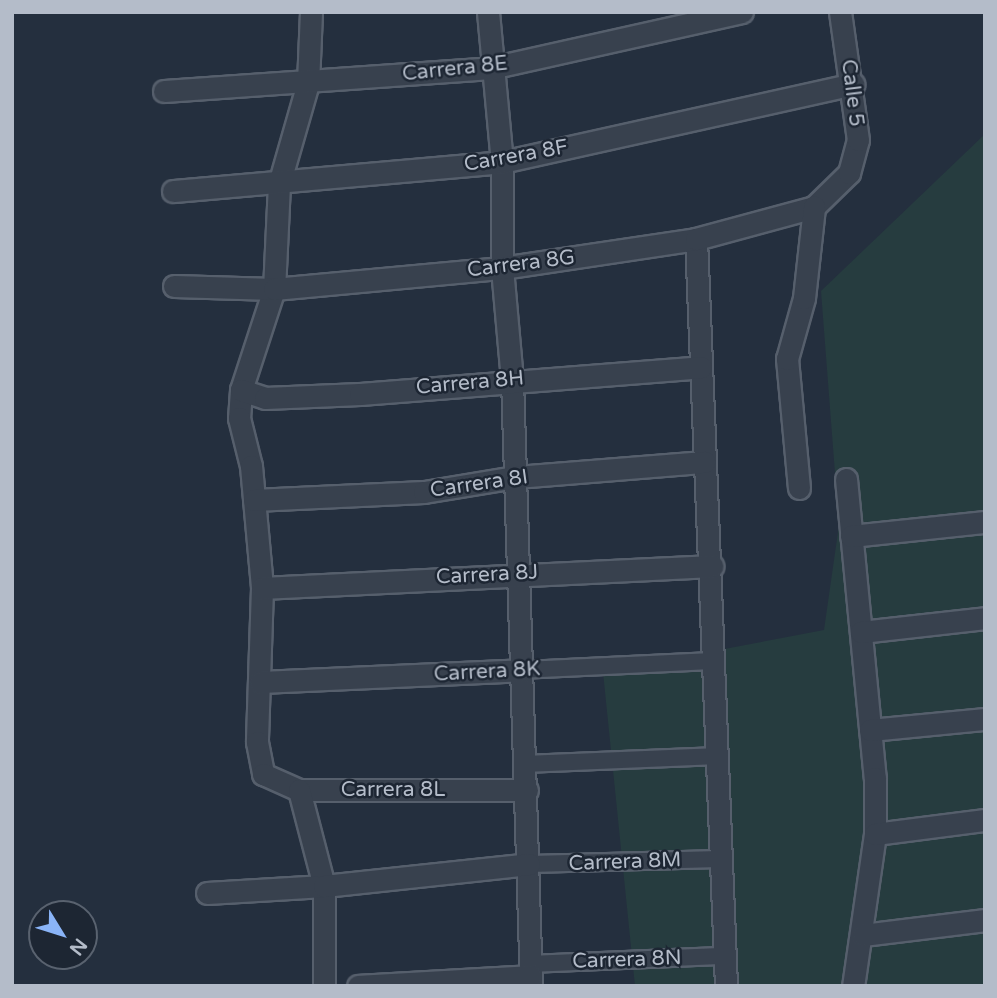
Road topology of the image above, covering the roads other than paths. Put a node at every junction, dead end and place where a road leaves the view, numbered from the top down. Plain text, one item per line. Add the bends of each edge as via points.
1 (311, 12) edge
2 (488, 12) edge
3 (742, 12) edge
4 (841, 12) edge
5 (491, 68) junction
6 (308, 83) junction
7 (853, 85) junction
8 (164, 91) dead end
9 (502, 162) junction
10 (849, 173) joint
11 (279, 184) junction
12 (173, 191) dead end
13 (814, 207) junction
14 (696, 239) junction
15 (502, 268) junction
16 (174, 286) dead end
17 (274, 289) junction
18 (701, 367) junction
19 (512, 379) junction
20 (241, 390) junction
21 (705, 462) junction
22 (516, 477) junction
23 (846, 479) dead end
24 (799, 488) dead end
25 (254, 500) junction
26 (985, 522) edge
27 (851, 536) junction
28 (712, 566) junction
29 (519, 573) junction
30 (262, 588) junction
31 (985, 618) edge
32 (860, 632) junction
33 (715, 662) junction
34 (522, 670) junction
35 (260, 682) junction
36 (985, 719) edge
37 (870, 730) junction
38 (717, 756) junction
39 (526, 764) junction
40 (299, 790) junction
41 (527, 790) junction
42 (985, 820) edge
43 (875, 834) junction
44 (721, 859) junction
45 (529, 864) junction
46 (324, 886) junction
47 (207, 893) dead end
48 (985, 919) edge
49 (863, 934) junction
50 (724, 956) junction
51 (531, 975) edge
52 (324, 986) edge
53 (358, 986) edge
54 (726, 986) edge
55 (853, 986) edge

1 - 6 street
2 - 5 street
3 - 5 street, Carrera 8E
4 - 7 street, Calle 5
5 - 6 street, Carrera 8E
5 - 9 street
6 - 8 street, Carrera 8E
6 - 11 street
7 - 9 street, Carrera 8F
7 - 10 street, Calle 5 via 858,140
9 - 11 street, Carrera 8F
9 - 15 street
10 - 13 street, Carrera 8G
11 - 12 street, Carrera 8F
11 - 17 street
13 - 14 street, Carrera 8G
13 - 24 street via 804,298 787,359
14 - 15 street, Carrera 8G
14 - 18 street
15 - 17 street, Carrera 8G
15 - 19 street
16 - 17 street, Carrera 8G
17 - 20 street
18 - 19 street, Carrera 8H
18 - 21 street
19 - 20 street, Carrera 8H via 346,395 265,398
19 - 22 street
20 - 25 street via 239,418
21 - 22 street, Carrera 8I
21 - 28 street
22 - 25 street, Carrera 8I via 424,492
22 - 29 street
23 - 27 street
25 - 30 street
26 - 27 street
27 - 32 street
28 - 29 street, Carrera 8J
28 - 33 street
29 - 30 street, Carrera 8J
29 - 34 street
30 - 35 street
31 - 32 street
32 - 37 street
33 - 34 street, Carrera 8K
33 - 38 street
34 - 35 street, Carrera 8K
34 - 39 street
35 - 40 street, Carrera 8L via 257,742 264,774
36 - 37 street
37 - 43 street
38 - 39 street
38 - 44 street
39 - 41 street
40 - 41 street, Carrera 8L
40 - 46 street
41 - 45 street
42 - 43 street
43 - 49 street
44 - 45 street, Carrera 8M
44 - 50 street
45 - 46 street
45 - 51 street
46 - 47 street
46 - 52 street
48 - 49 street
49 - 55 street
50 - 51 street, Carrera 8N
50 - 54 street
51 - 53 street

